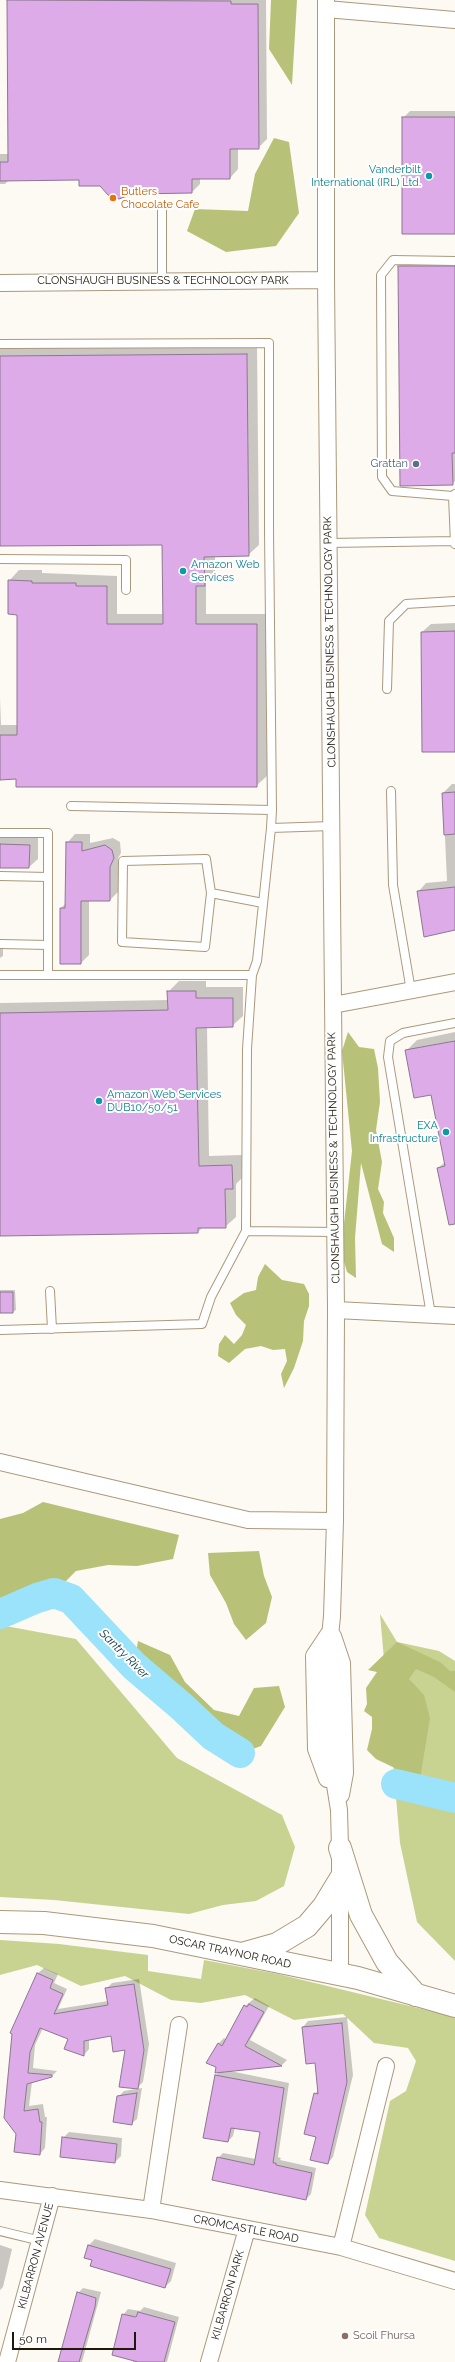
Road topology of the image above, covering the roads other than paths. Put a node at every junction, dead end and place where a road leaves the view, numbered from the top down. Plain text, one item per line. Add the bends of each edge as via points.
1 (326, 4) edge
2 (455, 20) edge
3 (162, 211) dead end
4 (455, 261) edge
5 (326, 280) junction
6 (162, 281) junction
7 (0, 283) edge
8 (0, 344) edge
9 (454, 495) edge
10 (454, 542) edge
11 (329, 543) junction
12 (0, 559) edge
13 (126, 590) dead end
14 (455, 601) edge
15 (387, 689) dead end
16 (391, 792) dead end
17 (71, 806) dead end
18 (272, 810) junction
19 (332, 826) junction
20 (271, 828) junction
21 (0, 833) edge
22 (0, 876) edge
23 (48, 877) junction
24 (210, 893) junction
25 (263, 903) junction
26 (0, 944) edge
27 (48, 945) junction
28 (0, 975) edge
29 (48, 975) junction
30 (252, 975) junction
31 (455, 982) edge
32 (411, 991) junction
33 (333, 1005) junction
34 (455, 1023) edge
35 (246, 1231) junction
36 (336, 1232) junction
37 (50, 1291) dead end
38 (336, 1310) junction
39 (431, 1315) junction
40 (455, 1316) edge
41 (52, 1329) junction
42 (0, 1330) edge
43 (0, 1462) edge
44 (335, 1521) junction
45 (331, 1631) junction
46 (339, 1810) junction
47 (340, 1848) junction
48 (340, 1878) junction
49 (0, 1922) edge
50 (242, 1954) junction
51 (340, 1975) junction
52 (416, 1995) junction
53 (455, 2006) edge
54 (179, 2025) dead end
55 (386, 2066) dead end
56 (0, 2190) edge
57 (52, 2196) junction
58 (151, 2210) junction
59 (247, 2229) junction
60 (0, 2231) edge
61 (41, 2242) junction
62 (341, 2247) junction
63 (455, 2281) edge
64 (7, 2362) edge
65 (209, 2362) edge

1 - 2 street, CLONSHAUGH BUSINESS & TECHNOLOGY PARK
1 - 5 street, CLONSHAUGH BUSINESS & TECHNOLOGY PARK
3 - 6 lane
4 - 9 lane via 393,260 382,275 382,477 392,491
5 - 6 street, CLONSHAUGH BUSINESS & TECHNOLOGY PARK
5 - 11 street, CLONSHAUGH BUSINESS & TECHNOLOGY PARK
6 - 7 street, CLONSHAUGH BUSINESS & TECHNOLOGY PARK
8 - 18 lane via 269,343
9 - 10 lane
10 - 11 lane
11 - 19 street, CLONSHAUGH BUSINESS & TECHNOLOGY PARK
12 - 13 lane via 126,560
14 - 15 lane via 406,604 389,621
16 - 32 lane via 393,885
17 - 18 lane
18 - 20 lane
19 - 20 lane
19 - 33 street, CLONSHAUGH BUSINESS & TECHNOLOGY PARK
20 - 25 lane
21 - 23 lane via 48,833
22 - 23 lane
23 - 27 lane
24 - 24 lane via 206,859 123,861 122,942 205,947
24 - 25 lane
25 - 30 lane via 257,961
26 - 27 lane
27 - 29 lane
28 - 29 lane
29 - 30 lane
30 - 35 lane via 247,1049
31 - 32 street
32 - 33 street
33 - 36 street, CLONSHAUGH BUSINESS & TECHNOLOGY PARK
34 - 39 lane via 403,1032 390,1041 388,1057
35 - 36 lane
35 - 41 lane via 212,1297 202,1324
36 - 38 street, CLONSHAUGH BUSINESS & TECHNOLOGY PARK
37 - 41 lane
38 - 39 street
38 - 44 street, CLONSHAUGH BUSINESS & TECHNOLOGY PARK
39 - 40 street
41 - 42 lane
43 - 44 street via 248,1520
44 - 45 street, CLONSHAUGH BUSINESS & TECHNOLOGY PARK
45 - 46 street, CLONSHAUGH BUSINESS & TECHNOLOGY PARK via 342,1663 345,1773
45 - 46 street, CLONSHAUGH BUSINESS & TECHNOLOGY PARK via 314,1656 316,1749
46 - 47 street, CLONSHAUGH BUSINESS & TECHNOLOGY PARK
47 - 48 street, CLONSHAUGH BUSINESS & TECHNOLOGY PARK
47 - 52 main road via 361,1914 387,1962
48 - 50 main road via 324,1906 308,1926 277,1944
48 - 51 street, CLONSHAUGH BUSINESS & TECHNOLOGY PARK
49 - 50 main road, OSCAR TRAYNOR ROAD via 44,1923 153,1936
50 - 51 main road, OSCAR TRAYNOR ROAD
51 - 52 main road, OSCAR TRAYNOR ROAD
52 - 53 main road, OSCAR TRAYNOR ROAD
54 - 58 street
55 - 62 street
56 - 57 street, CROMCASTLE ROAD
57 - 58 street, CROMCASTLE ROAD
57 - 61 street, KILBARRON AVENUE
58 - 59 street, CROMCASTLE ROAD
59 - 62 street, CROMCASTLE ROAD
59 - 65 street, KILBARRON PARK
60 - 61 lane
61 - 64 street, KILBARRON AVENUE
62 - 63 street, CROMCASTLE ROAD

